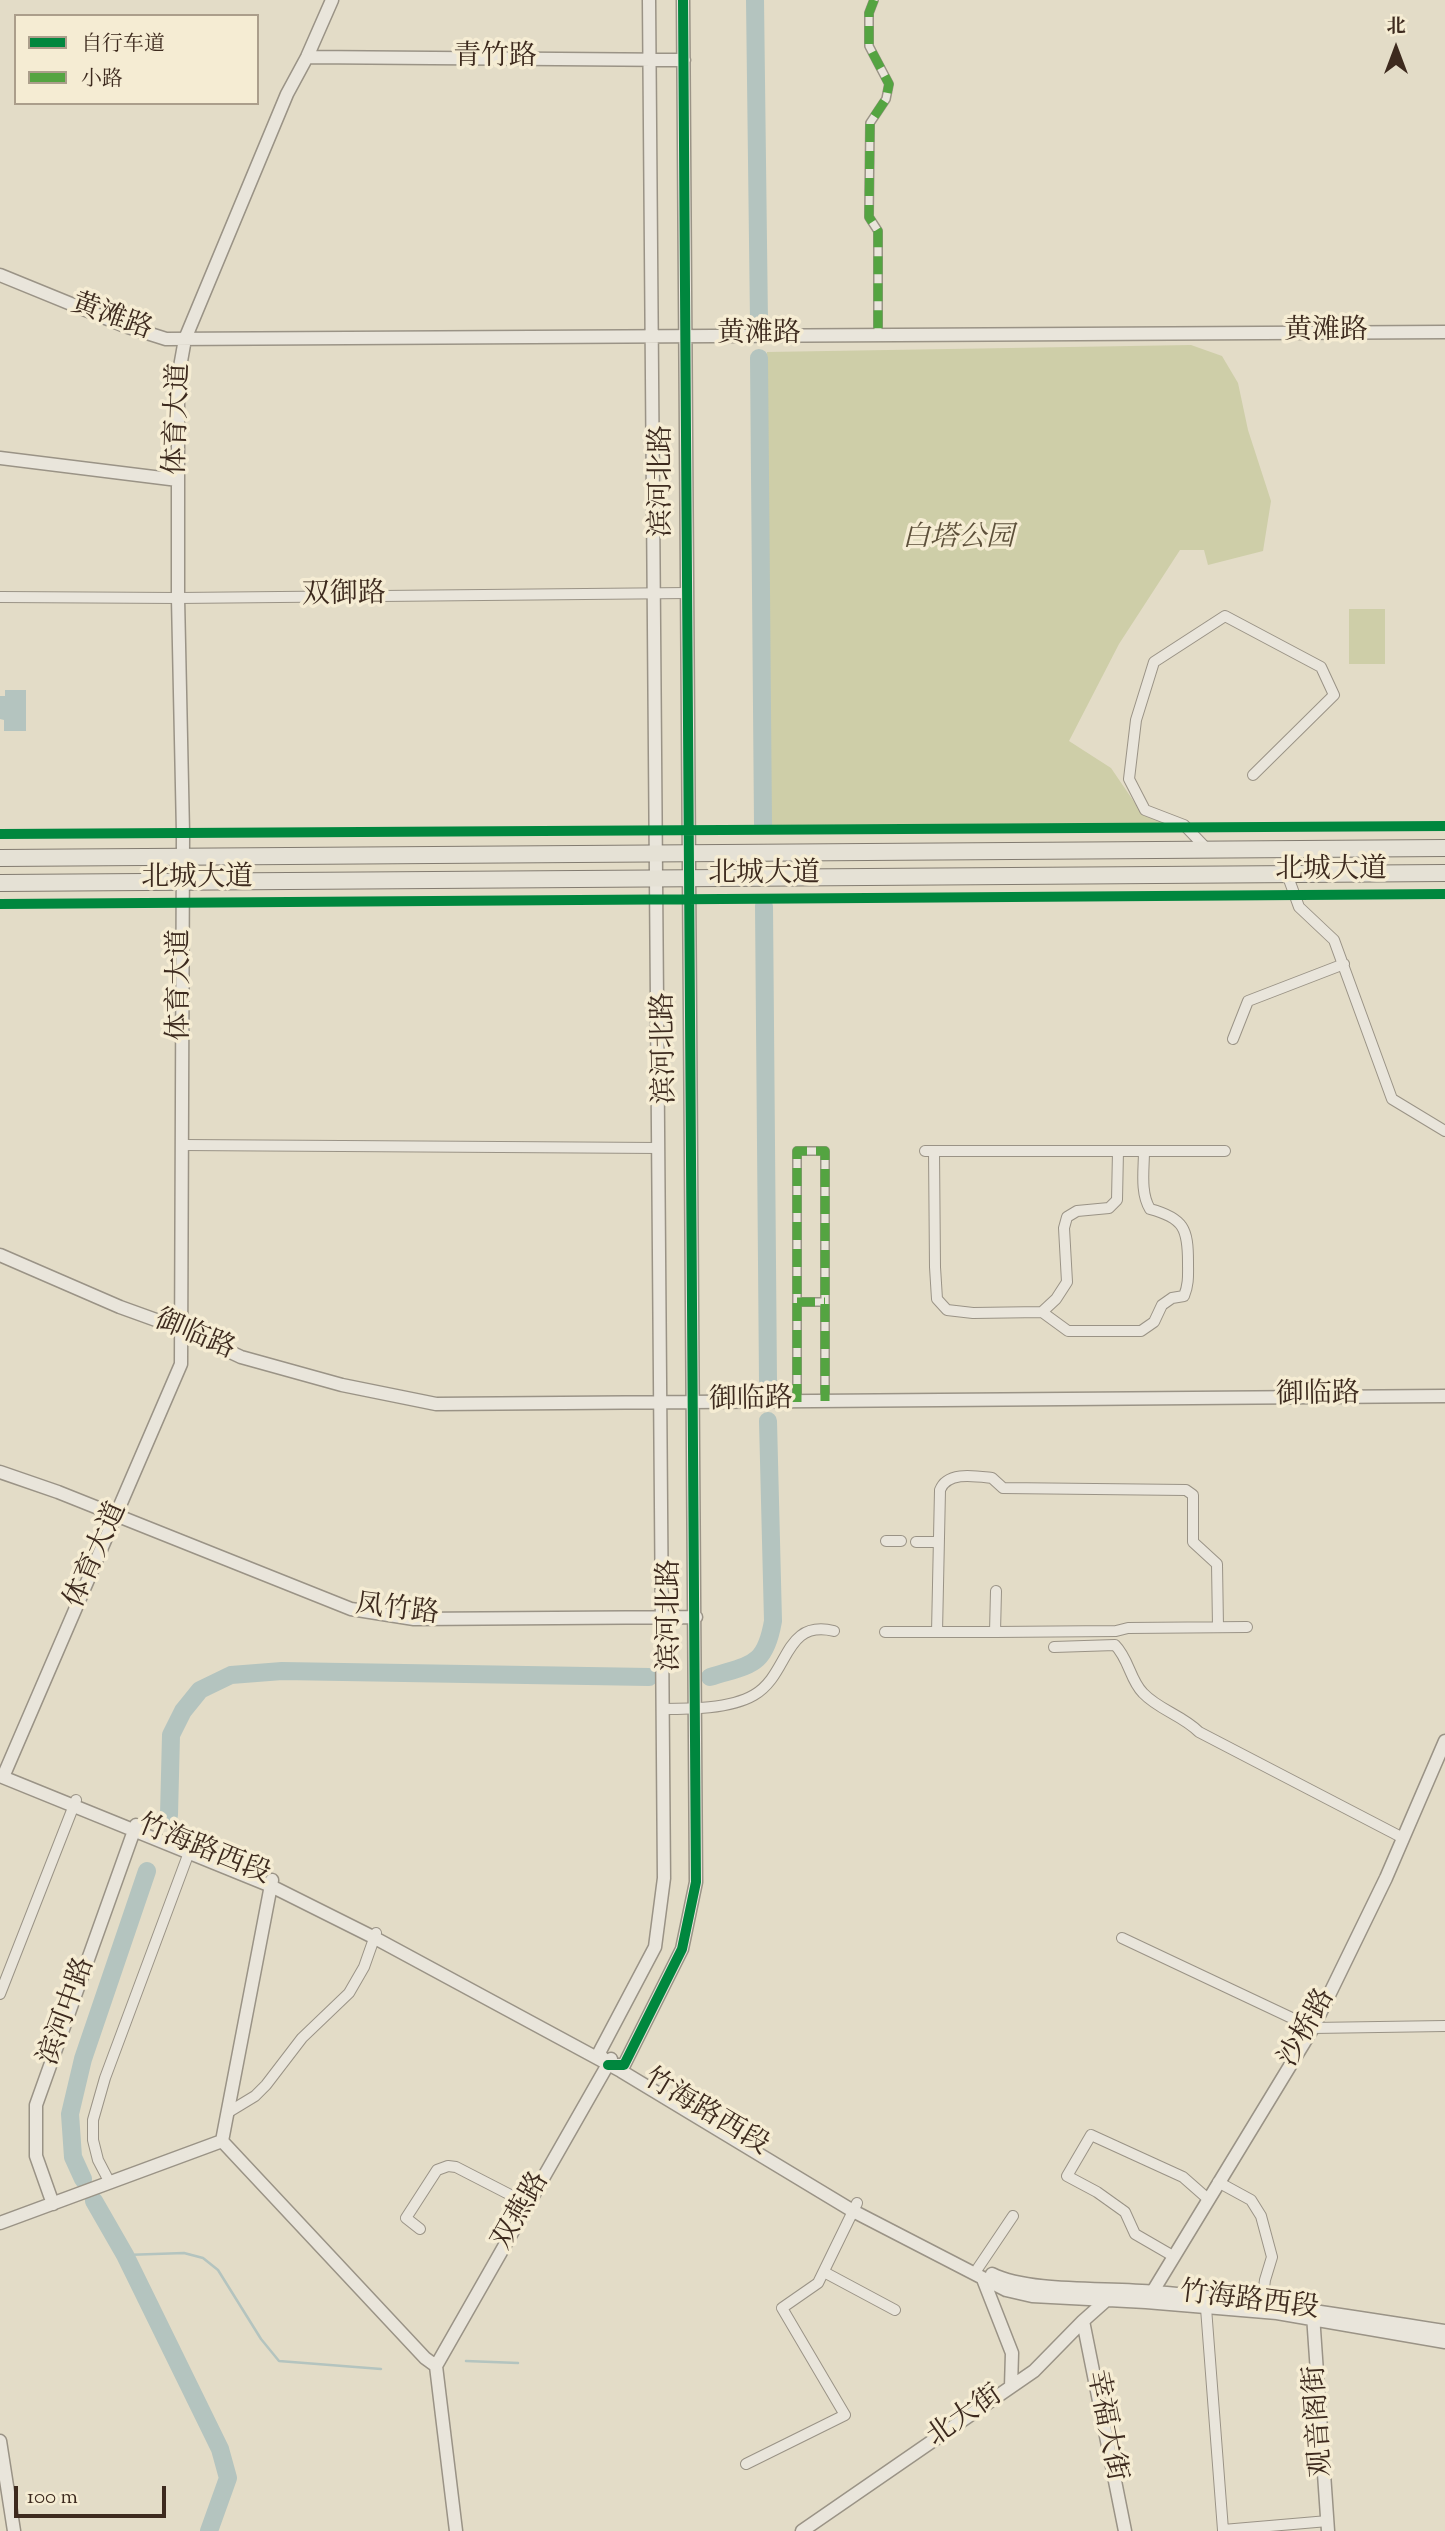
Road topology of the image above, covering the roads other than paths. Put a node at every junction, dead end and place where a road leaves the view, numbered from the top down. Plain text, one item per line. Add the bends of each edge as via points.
1 (332, 0) edge
2 (649, 0) edge
3 (683, 0) edge
4 (874, 0) edge
5 (307, 57) junction
6 (650, 60) junction
7 (684, 60) junction
8 (0, 275) edge
9 (1445, 332) edge
10 (878, 335) junction
11 (687, 336) junction
12 (653, 337) junction
13 (185, 339) junction
14 (0, 458) edge
15 (178, 480) junction
16 (654, 593) junction
17 (687, 593) junction
18 (0, 597) edge
19 (177, 598) junction
20 (1253, 775) dead end
21 (1445, 848) edge
22 (1207, 849) junction
23 (656, 853) junction
24 (688, 853) junction
25 (183, 856) junction
26 (0, 858) edge
27 (1445, 873) edge
28 (1287, 874) junction
29 (656, 878) junction
30 (688, 878) junction
31 (182, 881) junction
32 (0, 883) edge
33 (1344, 964) junction
34 (1233, 1039) dead end
35 (1445, 1131) edge
36 (183, 1145) junction
37 (659, 1148) junction
38 (1118, 1151) junction
39 (1144, 1151) junction
40 (1225, 1151) dead end
41 (0, 1255) edge
42 (797, 1303) junction
43 (825, 1303) junction
44 (1042, 1312) junction
45 (181, 1329) junction
46 (1445, 1396) edge
47 (825, 1401) junction
48 (795, 1402) junction
49 (661, 1403) junction
50 (693, 1403) junction
51 (0, 1472) edge
52 (116, 1515) junction
53 (886, 1541) dead end
54 (901, 1541) dead end
55 (916, 1542) dead end
56 (938, 1542) junction
57 (996, 1591) dead end
58 (662, 1617) junction
59 (696, 1617) junction
60 (1218, 1627) junction
61 (1247, 1627) dead end
62 (834, 1631) dead end
63 (885, 1632) dead end
64 (937, 1632) junction
65 (995, 1632) junction
66 (1054, 1647) dead end
67 (663, 1706) junction
68 (696, 1706) junction
69 (1445, 1741) edge
70 (1440, 1764) edge
71 (2, 1774) edge
72 (75, 1803) junction
73 (135, 1828) junction
74 (1403, 1838) junction
75 (190, 1850) junction
76 (272, 1883) junction
77 (374, 1935) junction
78 (1122, 1938) dead end
79 (0, 1994) edge
80 (1445, 2026) edge
81 (1313, 2028) junction
82 (606, 2059) junction
83 (624, 2065) junction
84 (227, 2113) junction
85 (222, 2141) junction
86 (1219, 2182) junction
87 (110, 2183) junction
88 (1208, 2199) junction
89 (53, 2204) junction
90 (528, 2204) junction
91 (855, 2207) junction
92 (1013, 2216) dead end
93 (0, 2223) edge
94 (420, 2229) dead end
95 (1173, 2256) junction
96 (824, 2272) junction
97 (981, 2273) junction
98 (1118, 2290) junction
99 (1149, 2297) junction
100 (1107, 2300) junction
101 (1262, 2303) junction
102 (1206, 2308) junction
103 (895, 2310) dead end
104 (1313, 2315) junction
105 (1083, 2320) junction
106 (1445, 2331) edge
107 (1445, 2342) edge
108 (436, 2366) junction
109 (1011, 2387) junction
110 (0, 2441) edge
111 (746, 2465) dead end
112 (1328, 2526) edge
113 (1222, 2530) edge
114 (14, 2531) edge
115 (456, 2531) edge
116 (802, 2531) edge
117 (1125, 2531) edge

1 - 5 street, 体育大道
2 - 6 street, 滨河北路
3 - 7 street, 滨河北路
4 - 10 street via 869,13 869,46 889,84 886,99 870,123 869,218 878,231
5 - 6 street, 青竹路
5 - 13 street, 体育大道 via 287,94
6 - 7 street, 青竹路
6 - 12 street, 滨河北路
7 - 11 street, 滨河北路
8 - 13 street, 黄滩路 via 125,326 166,339
9 - 10 street, 黄滩路
10 - 11 street, 黄滩路
11 - 12 street, 黄滩路
11 - 17 street, 滨河北路
12 - 13 street, 黄滩路
12 - 16 street, 滨河北路
13 - 15 street, 体育大道 via 178,378
14 - 15 street
15 - 19 street, 体育大道
16 - 17 street, 双御路
16 - 19 street, 双御路
16 - 23 street, 滨河北路
17 - 24 street, 滨河北路
18 - 19 street, 双御路
19 - 25 street, 体育大道
20 - 22 street via 1334,695 1321,667 1225,616 1154,662 1136,720 1129,779 1145,810 1189,828
21 - 22 highway, 北城大道
22 - 24 highway, 北城大道
23 - 24 highway, 北城大道
23 - 25 highway, 北城大道
23 - 29 street, 滨河北路
24 - 30 street, 滨河北路
25 - 26 highway, 北城大道
25 - 31 street, 体育大道
27 - 28 highway, 北城大道
28 - 30 highway, 北城大道
28 - 33 street via 1299,907 1334,940
29 - 30 highway, 北城大道
29 - 31 highway, 北城大道
29 - 37 street, 滨河北路
30 - 50 street, 滨河北路
31 - 32 highway, 北城大道
31 - 36 street, 体育大道
33 - 34 street via 1248,1001
33 - 35 street via 1392,1099
36 - 37 street
36 - 45 street, 体育大道
37 - 49 street, 滨河北路
38 - 39 street
38 - 44 street via 1117,1200 1108,1208 1077,1211 1067,1217 1067,1282
38 - 44 street via 930,1151 937,1299 947,1310
39 - 40 street
39 - 44 street via 1147,1204 1187,1231 1188,1286 1184,1296 1161,1305 1154,1322 1142,1331 1068,1331
41 - 45 street, 御临路
42 - 43 street
42 - 43 street via 797,1151 825,1151
42 - 48 street
43 - 47 street
45 - 49 street, 御临路 via 241,1357 342,1385 436,1404
45 - 52 street, 体育大道 via 181,1364
46 - 47 street, 御临路
47 - 48 street, 御临路
48 - 50 street, 御临路
49 - 50 street, 御临路
49 - 58 street, 滨河北路
50 - 59 street, 滨河北路
51 - 52 street, 凤竹路
52 - 58 street, 凤竹路 via 351,1609 414,1619
52 - 71 street, 体育大道
53 - 54 street
55 - 56 street
56 - 60 street via 940,1490 942,1483 956,1477 992,1478 1003,1488 1186,1490 1193,1494 1193,1542 1217,1564
56 - 64 street
57 - 65 street
58 - 59 street, 凤竹路
58 - 67 street, 滨河北路
59 - 68 street, 滨河北路
60 - 61 street
60 - 65 street
62 - 68 street via 802,1633 774,1677 754,1695
63 - 64 street
64 - 65 street
66 - 74 street via 1115,1645 1137,1686 1152,1702 1199,1732
67 - 68 street
67 - 82 street, 滨河北路 via 664,1878 655,1947
68 - 83 street, 滨河北路 via 696,1882 682,1949
69 - 70 street, 沙桥路
70 - 74 street, 沙桥路
71 - 72 street, 竹海路西段
72 - 73 street, 竹海路西段
72 - 79 street
73 - 75 street, 竹海路西段
73 - 89 street, 滨河中路 via 36,2105 36,2156
74 - 81 street, 沙桥路
75 - 76 street, 竹海路西段
75 - 87 street, 滨河中路 via 93,2120 98,2160
76 - 77 street, 竹海路西段
76 - 84 street
77 - 82 street, 竹海路西段
77 - 84 street via 349,1993 302,2038 255,2095
78 - 81 street
80 - 81 street
81 - 86 street, 沙桥路
82 - 83 street
82 - 90 street, 双燕路
82 - 91 street, 竹海路西段
83 - 91 street, 竹海路西段
84 - 85 street
85 - 87 street
85 - 108 street
86 - 88 street, 沙桥路
86 - 101 street via 1251,2200 1261,2216 1272,2257
87 - 89 street
88 - 95 street, 沙桥路
88 - 95 street via 1183,2177 1091,2135 1067,2176 1125,2212 1135,2234
89 - 93 street
90 - 94 street via 448,2166 437,2170 406,2218
90 - 108 street, 双燕路
91 - 96 street
91 - 97 street, 竹海路西段
92 - 97 street
95 - 99 street, 沙桥路
96 - 103 street
96 - 111 street via 818,2283 782,2308 845,2415
97 - 98 street, 竹海路西段 via 1004,2280
97 - 100 street, 竹海路西段 via 1006,2290 1032,2296
97 - 109 street via 1009,2338
98 - 99 street, 竹海路西段
98 - 100 street, 北大街
99 - 100 street, 竹海路西段
99 - 101 street, 竹海路西段
99 - 102 street, 竹海路西段
100 - 105 street, 北大街
101 - 104 street, 竹海路西段
102 - 104 street, 竹海路西段
102 - 113 street
104 - 106 street, 竹海路西段
104 - 107 street, 竹海路西段
104 - 112 street, 观音阁街
105 - 109 street, 北大街 via 1034,2371
105 - 117 street, 幸福大街
108 - 115 street
109 - 116 street, 北大街
110 - 114 street
112 - 113 street

